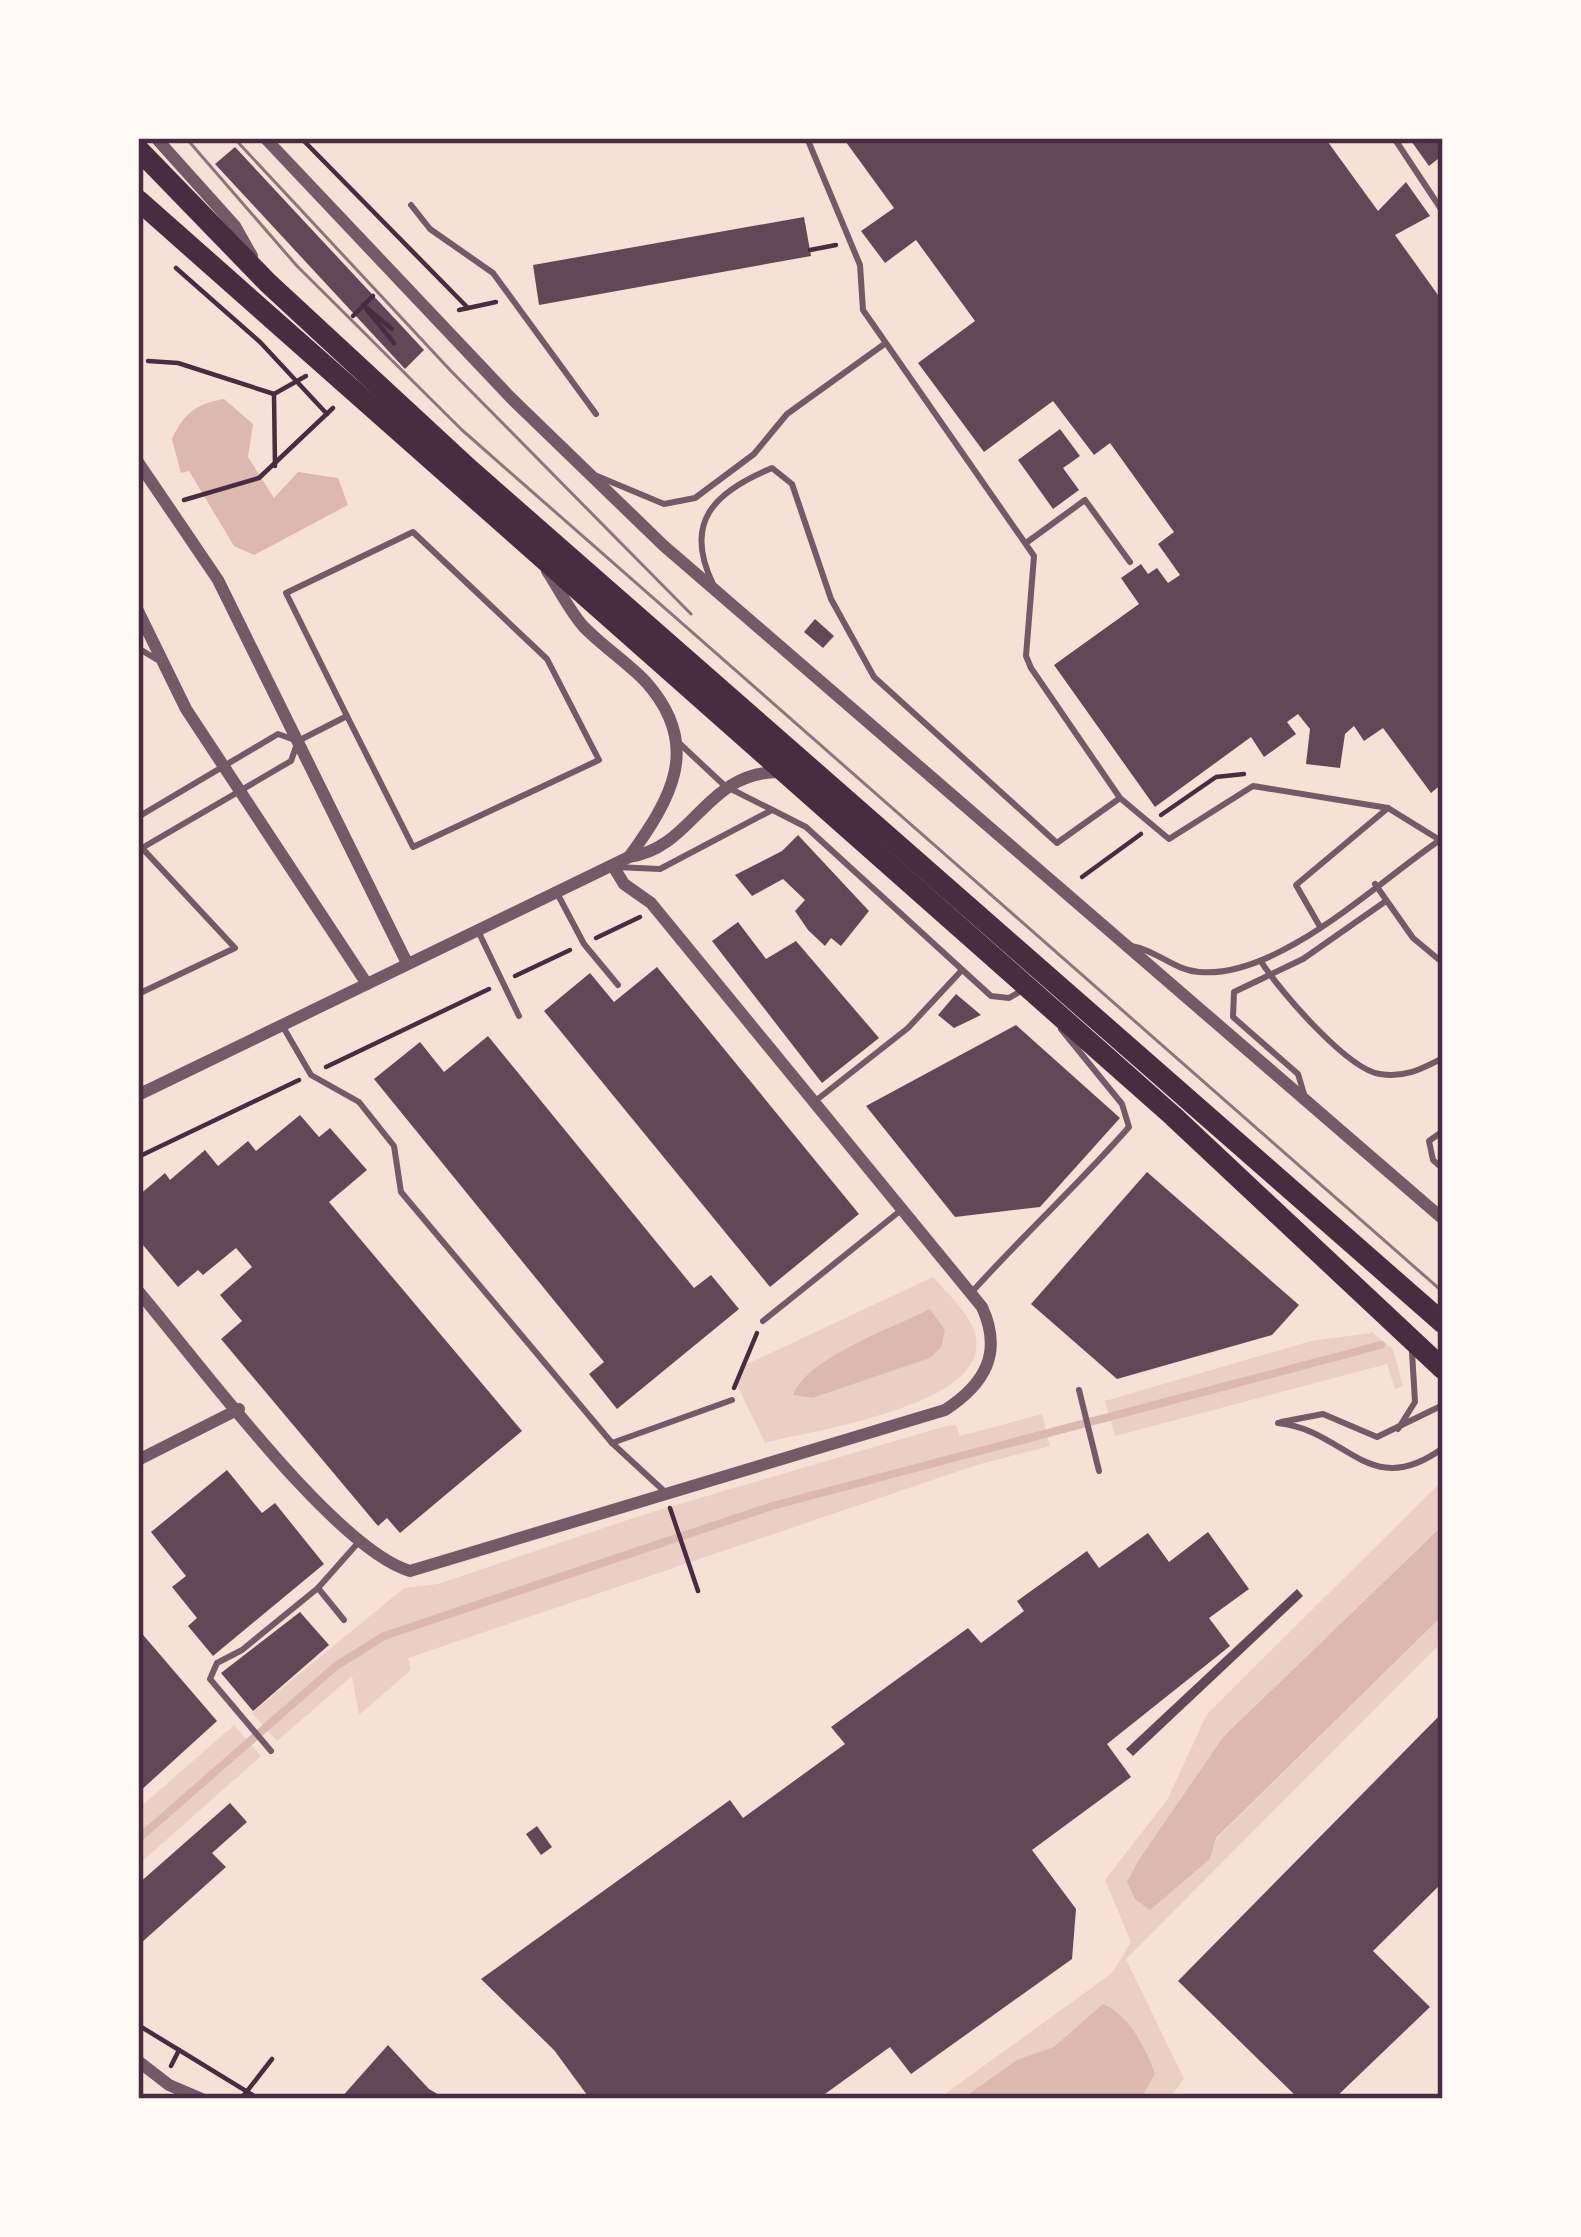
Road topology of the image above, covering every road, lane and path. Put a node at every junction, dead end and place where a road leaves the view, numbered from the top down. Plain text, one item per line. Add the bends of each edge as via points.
1 (156, 138) edge
2 (301, 138) edge
3 (807, 138) edge
4 (1394, 138) edge
5 (266, 139) edge
6 (138, 148) edge
7 (138, 200) edge
8 (411, 205) dead end
9 (1443, 212) edge
10 (852, 242) junction
11 (810, 250) dead end
12 (176, 268) dead end
13 (268, 283) junction
14 (373, 296) dead end
15 (496, 302) dead end
16 (364, 305) junction
17 (468, 308) junction
18 (459, 310) dead end
19 (352, 316) dead end
20 (392, 329) dead end
21 (394, 343) dead end
22 (883, 345) junction
23 (148, 361) dead end
24 (294, 381) junction
25 (274, 394) junction
26 (596, 414) dead end
27 (138, 462) edge
28 (275, 466) junction
29 (583, 470) junction
30 (201, 494) dead end
31 (1026, 543) junction
32 (541, 561) junction
33 (1130, 562) dead end
34 (717, 593) junction
35 (138, 611) edge
36 (138, 648) edge
37 (160, 661) junction
38 (347, 716) junction
39 (676, 740) junction
40 (298, 741) junction
41 (225, 766) junction
42 (780, 772) junction
43 (1258, 772) dead end
44 (725, 786) junction
45 (242, 790) junction
46 (1120, 798) junction
47 (1145, 806) dead end
48 (1388, 808) junction
49 (772, 810) junction
50 (138, 817) edge
51 (1164, 817) junction
52 (1150, 826) junction
53 (1442, 841) edge
54 (140, 849) edge
55 (629, 857) junction
56 (613, 866) junction
57 (1082, 877) dead end
58 (1375, 884) junction
59 (557, 893) junction
60 (1386, 901) junction
61 (656, 909) junction
62 (1319, 926) junction
63 (478, 930) junction
64 (584, 944) junction
65 (1125, 946) junction
66 (407, 963) junction
67 (1443, 963) edge
68 (1262, 964) junction
69 (962, 970) junction
70 (1270, 975) junction
71 (502, 982) junction
72 (367, 983) junction
73 (618, 985) dead end
74 (1027, 988) junction
75 (138, 994) edge
76 (519, 1016) dead end
77 (282, 1025) junction
78 (1443, 1058) edge
79 (310, 1075) junction
80 (138, 1095) edge
81 (814, 1102) junction
82 (1307, 1103) junction
83 (1443, 1131) edge
84 (138, 1157) edge
85 (1443, 1169) edge
86 (903, 1208) junction
87 (1443, 1219) edge
88 (138, 1292) edge
89 (972, 1292) junction
90 (763, 1321) joint
91 (1443, 1322) edge
92 (1409, 1336) junction
93 (1443, 1369) edge
94 (1079, 1390) dead end
95 (732, 1400) joint
96 (1443, 1405) edge
97 (239, 1409) junction
98 (1397, 1432) junction
99 (612, 1443) junction
100 (1443, 1448) edge
101 (138, 1460) edge
102 (1099, 1471) dead end
103 (667, 1498) junction
104 (357, 1544) junction
105 (318, 1588) junction
106 (698, 1591) dead end
107 (344, 1620) dead end
108 (271, 1751) dead end
109 (138, 2025) edge
110 (179, 2050) junction
111 (272, 2059) dead end
112 (138, 2061) edge
113 (169, 2072) dead end
114 (246, 2090) junction
115 (202, 2099) edge
116 (241, 2099) edge
117 (259, 2099) edge

1 - 13 street via 235,226
2 - 17 path
3 - 10 lane
4 - 9 lane
5 - 29 street
6 - 13 main road
7 - 32 main road
8 - 26 lane via 430,229 493,272
10 - 11 path
10 - 22 lane via 863,310
12 - 24 path
13 - 91 main road via 469,470
14 - 16 path
15 - 17 path
16 - 19 path
16 - 20 path
16 - 21 path
17 - 18 path
22 - 29 lane via 787,414 754,454 695,498 664,504
22 - 31 lane
23 - 25 path
24 - 25 path
24 - 28 path via 330,411
25 - 28 path
27 - 40 street via 218,580
28 - 30 path
29 - 34 street
31 - 33 lane via 1085,500
31 - 46 lane via 1036,566 1026,656
32 - 39 street via 581,624 646,683
32 - 42 main road
34 - 46 lane via 702,563 700,523 772,468 792,484 856,648 900,701 1057,843
34 - 65 street
35 - 37 street
36 - 37 lane
37 - 41 street
38 - 38 lane via 286,593 413,532 547,659 599,760 413,848
38 - 40 lane
39 - 44 lane
39 - 55 street via 665,807
40 - 41 lane via 278,734
40 - 45 lane via 291,760
40 - 66 street
41 - 45 street
41 - 50 lane
42 - 44 street via 754,772
42 - 74 main road
43 - 51 path via 1216,777
44 - 49 lane
44 - 55 street via 652,854
45 - 54 lane
45 - 72 street
46 - 52 lane
47 - 51 path
48 - 52 lane via 1253,786 1169,839
48 - 53 lane
48 - 62 lane via 1296,885
49 - 56 lane via 660,869
49 - 69 lane via 806,827
51 - 52 path
52 - 57 path
53 - 58 lane
54 - 75 lane via 235,948
55 - 56 street
56 - 59 street
56 - 61 street
58 - 60 lane
58 - 62 lane
59 - 63 street
59 - 64 lane
60 - 67 lane
60 - 70 lane
61 - 64 path
61 - 81 street
62 - 68 lane
63 - 66 street
63 - 71 lane
64 - 71 path
64 - 73 lane
65 - 68 lane via 1154,949 1192,972
65 - 82 street
66 - 72 street
68 - 70 lane
69 - 74 lane via 992,996
69 - 81 lane via 908,1028
70 - 78 lane via 1349,1058 1375,1074 1412,1074
70 - 82 lane via 1234,992 1233,1017 1298,1074
71 - 76 lane
71 - 79 path
72 - 77 street
74 - 89 lane via 1122,1105 1129,1126
74 - 92 main road
77 - 79 lane
77 - 80 street
79 - 84 path
79 - 99 lane via 359,1102 394,1146 401,1192
81 - 86 street
82 - 87 street
83 - 85 lane via 1429,1141
86 - 89 street
86 - 90 lane
88 - 97 street
89 - 103 street via 992,1327 994,1349 964,1398
90 - 95 path
92 - 93 main road
92 - 98 lane via 1415,1402
94 - 102 lane
95 - 99 lane
96 - 98 lane
97 - 101 street
97 - 104 street
98 - 100 lane via 1367,1436 1323,1414 1277,1423 1305,1429 1381,1470
99 - 103 lane
103 - 104 street via 439,1567 397,1568
103 - 106 path
104 - 105 lane
105 - 107 lane
105 - 108 lane via 217,1664 210,1679
109 - 110 path
110 - 113 path
110 - 114 path
111 - 114 path
112 - 115 street
114 - 116 path
114 - 117 path

